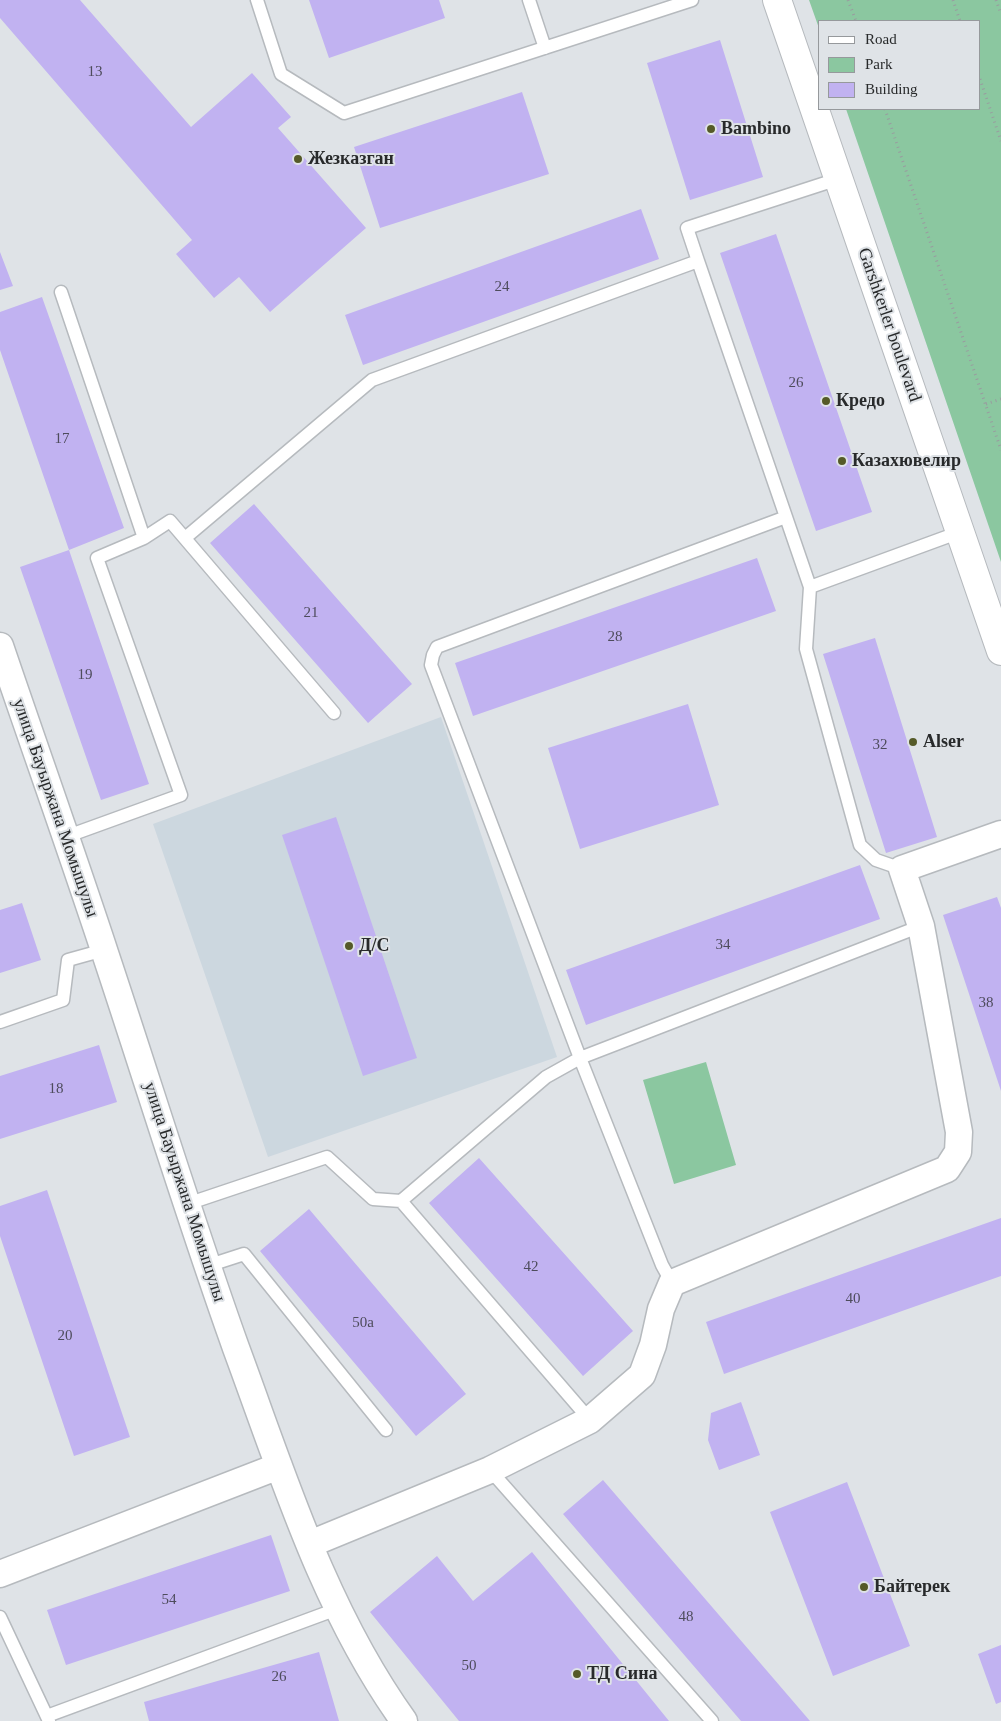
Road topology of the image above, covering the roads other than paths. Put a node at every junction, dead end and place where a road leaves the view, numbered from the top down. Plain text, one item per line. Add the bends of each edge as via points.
1 (257, 0) edge
2 (529, 0) edge
3 (692, 0) edge
4 (777, 0) edge
5 (545, 48) junction
6 (838, 179) junction
7 (698, 261) junction
8 (61, 292) dead end
9 (786, 517) junction
10 (960, 532) junction
11 (144, 538) junction
12 (185, 538) junction
13 (810, 587) junction
14 (0, 646) edge
15 (1001, 651) edge
16 (334, 713) dead end
17 (1001, 834) edge
18 (65, 837) junction
19 (902, 869) junction
20 (921, 926) junction
21 (104, 950) junction
22 (0, 1022) edge
23 (580, 1058) junction
24 (400, 1201) junction
25 (187, 1204) junction
26 (207, 1266) junction
27 (672, 1283) junction
28 (590, 1420) junction
29 (386, 1430) dead end
30 (279, 1466) junction
31 (490, 1470) junction
32 (310, 1544) junction
33 (0, 1574) edge
34 (337, 1610) junction
35 (0, 1618) edge
36 (48, 1719) edge
37 (404, 1721) edge
38 (712, 1721) edge

1 - 5 lane via 281,74 344,113
2 - 5 lane
3 - 5 lane
4 - 6 street, Garshkerler boulevard
6 - 7 lane via 687,228
6 - 10 street, Garshkerler boulevard
7 - 9 lane
7 - 12 lane via 372,380
8 - 11 lane
9 - 13 lane
9 - 23 lane via 438,647 433,654 431,665
10 - 13 lane
10 - 15 street, Garshkerler boulevard
11 - 12 lane via 170,521
11 - 18 lane via 98,558 181,795
12 - 16 lane
13 - 19 lane via 806,649 860,845 876,860
14 - 18 street, улица Бауыржана Момышулы
17 - 19 street
18 - 21 street, улица Бауыржана Момышулы
19 - 20 street
20 - 23 lane
20 - 27 street via 959,1132 958,1152 947,1169
21 - 22 lane via 68,960 63,1000
21 - 25 street, улица Бауыржана Момышулы
23 - 24 lane via 546,1076
23 - 27 lane
24 - 25 lane via 373,1199 327,1157
24 - 28 lane
25 - 26 street, улица Бауыржана Момышулы
26 - 29 lane via 244,1254
26 - 30 street, улица Бауыржана Момышулы
27 - 28 street via 660,1309 653,1345 642,1375
28 - 31 street
30 - 32 street, улица Бауыржана Момышулы
30 - 33 street
31 - 32 street
31 - 38 lane
32 - 34 street, улица Бауыржана Момышулы
34 - 36 lane
34 - 37 street, улица Бауыржана Момышулы
35 - 36 lane

